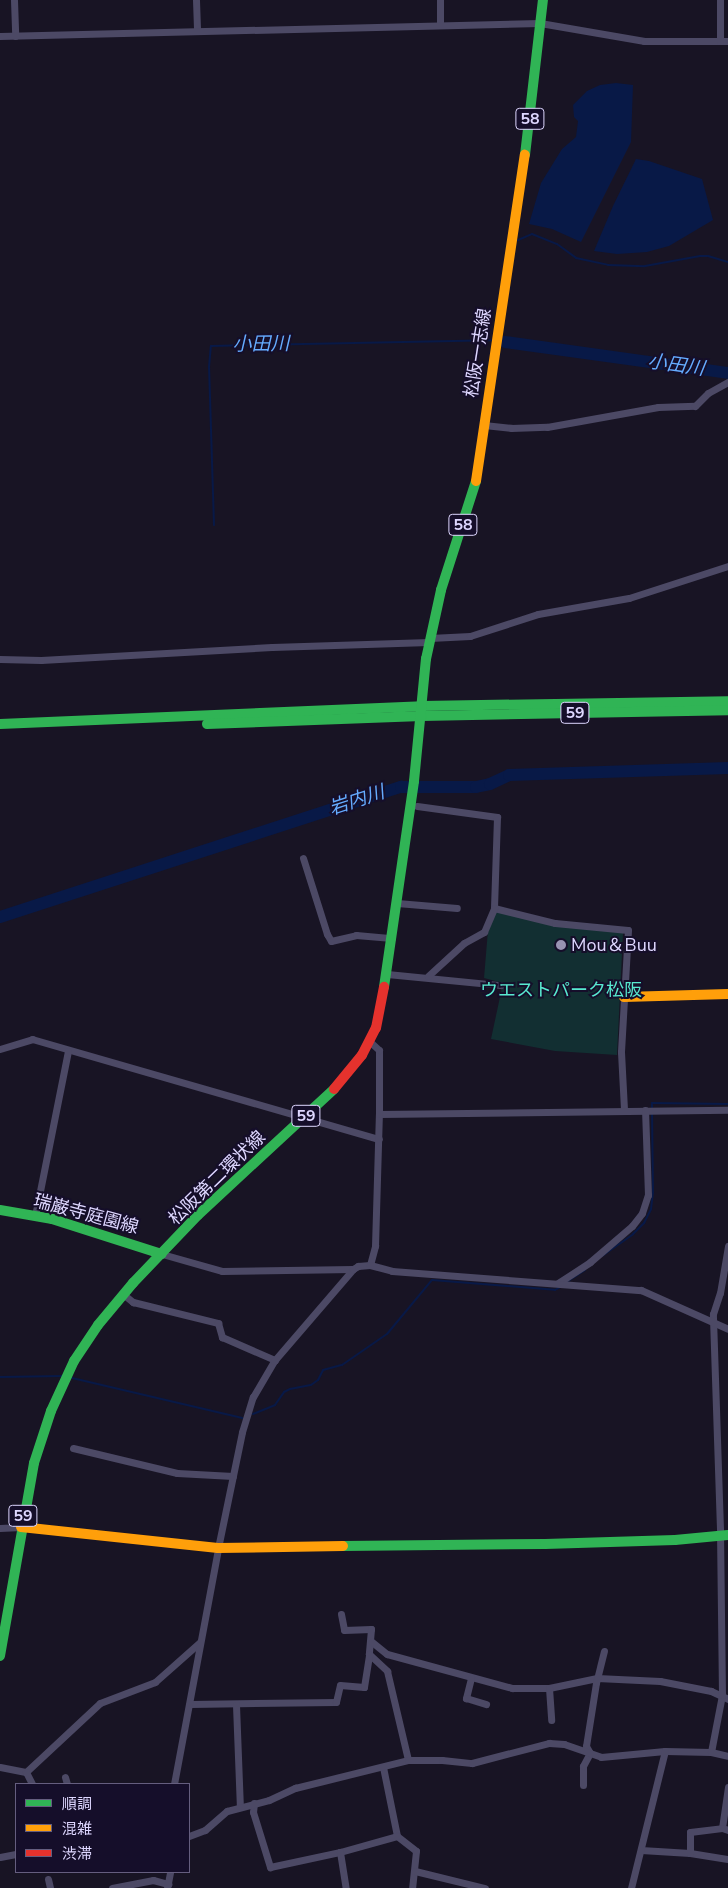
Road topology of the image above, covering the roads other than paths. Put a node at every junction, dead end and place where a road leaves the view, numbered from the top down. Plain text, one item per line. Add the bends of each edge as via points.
1 (14, 0) edge
2 (196, 0) edge
3 (440, 0) edge
4 (543, 0) edge
5 (720, 0) edge
6 (540, 24) junction
7 (440, 25) junction
8 (197, 31) junction
9 (0, 36) edge
10 (15, 36) junction
11 (724, 41) edge
12 (728, 382) edge
13 (484, 425) junction
14 (728, 566) edge
15 (429, 640) junction
16 (0, 659) edge
17 (728, 700) edge
18 (728, 710) edge
19 (422, 711) junction
20 (0, 724) edge
21 (0, 732) edge
22 (418, 806) dead end
23 (303, 858) dead end
24 (397, 903) junction
25 (457, 908) dead end
26 (494, 908) junction
27 (392, 938) junction
28 (388, 974) junction
29 (428, 976) junction
30 (500, 985) dead end
31 (728, 994) edge
32 (624, 997) junction
33 (370, 1042) junction
34 (0, 1049) edge
35 (68, 1051) junction
36 (624, 1110) junction
37 (650, 1110) junction
38 (728, 1110) edge
39 (379, 1114) junction
40 (304, 1118) junction
41 (379, 1139) junction
42 (0, 1210) edge
43 (35, 1216) junction
44 (728, 1246) edge
45 (162, 1254) junction
46 (370, 1265) junction
47 (353, 1269) junction
48 (562, 1284) junction
49 (123, 1294) junction
50 (713, 1323) junction
51 (728, 1329) edge
52 (275, 1360) junction
53 (73, 1448) dead end
54 (233, 1476) junction
55 (21, 1527) junction
56 (0, 1528) edge
57 (724, 1536) edge
58 (218, 1548) junction
59 (341, 1614) dead end
60 (372, 1642) junction
61 (199, 1643) junction
62 (604, 1652) dead end
63 (369, 1654) junction
64 (0, 1656) edge
65 (471, 1678) junction
66 (597, 1678) junction
67 (549, 1688) junction
68 (725, 1697) edge
69 (190, 1704) junction
70 (236, 1704) junction
71 (486, 1704) dead end
72 (551, 1720) dead end
73 (664, 1751) junction
74 (711, 1752) junction
75 (590, 1753) junction
76 (728, 1756) edge
77 (408, 1760) junction
78 (0, 1767) edge
79 (383, 1767) junction
80 (26, 1772) junction
81 (32, 1783) edge
82 (174, 1783) edge
83 (582, 1785) dead end
84 (728, 1787) edge
85 (254, 1803) junction
86 (240, 1807) junction
87 (725, 1829) edge
88 (190, 1836) edge
89 (397, 1836) junction
90 (641, 1850) junction
91 (340, 1852) junction
92 (690, 1852) junction
93 (15, 1854) edge
94 (0, 1857) edge
95 (728, 1859) edge
96 (415, 1871) junction
97 (170, 1873) edge
98 (48, 1879) dead end
99 (168, 1886) edge
100 (50, 1888) edge
101 (112, 1888) edge
102 (346, 1888) edge
103 (412, 1888) edge
104 (485, 1888) edge
105 (631, 1888) edge

1 - 10 street
2 - 8 street
3 - 7 street
4 - 6 main road, 松阪一志線 / 58
5 - 11 street
6 - 7 street
6 - 11 street via 644,41
6 - 13 main road, 松阪一志線 / 58 via 528,139
7 - 8 street
8 - 10 street
9 - 10 street
12 - 13 street via 708,393 695,406 658,407 546,427
13 - 15 main road, 松阪一志線 / 58 via 479,471 471,503 441,590
14 - 15 street via 629,598 538,614 459,638
15 - 16 street via 41,660
15 - 19 main road, 松阪一志線 / 58
17 - 19 main road, 59
18 - 19 main road, 59
19 - 20 main road
19 - 21 main road
19 - 24 main road, 松阪第二環状線 / 59
22 - 26 street via 497,817
23 - 27 street via 331,941 356,936
24 - 25 street
24 - 27 main road, 松阪第二環状線 / 59
26 - 29 street via 484,932 457,948
26 - 32 street via 555,923 628,930
27 - 28 main road, 松阪第二環状線 / 59
28 - 29 street
28 - 33 main road, 松阪第二環状線 / 59
29 - 30 street
31 - 32 main road
32 - 36 street via 621,1052
33 - 39 street via 379,1050
33 - 40 main road, 松阪第二環状線 / 59 via 343,1080
34 - 35 street via 32,1039
35 - 40 street
35 - 43 street
36 - 37 street
36 - 39 street
37 - 38 street
37 - 48 street via 648,1195 642,1213 632,1226
39 - 41 street
40 - 41 street
40 - 45 main road, 松阪第二環状線 / 59 via 198,1215
41 - 46 street via 375,1246
42 - 43 main road, 瑞巌寺庭園線
43 - 45 main road, 瑞巌寺庭園線
44 - 50 street
45 - 47 street via 222,1271
45 - 49 main road, 松阪第二環状線 / 59
46 - 47 street
46 - 48 street via 392,1271
47 - 52 street
48 - 50 street via 641,1290
49 - 52 street via 133,1302 218,1323 222,1337
49 - 55 main road, 松阪第二環状線 / 59 via 90,1335 64,1381 38,1446
50 - 51 street
50 - 57 street
52 - 54 street via 253,1397
53 - 54 street via 177,1473
54 - 58 street
55 - 56 street
55 - 58 main road
55 - 64 main road, 松阪第二環状線 / 59
57 - 58 main road via 545,1544
57 - 68 street
58 - 61 street
59 - 60 street via 344,1630 371,1629
60 - 63 street
60 - 65 street via 387,1654
61 - 69 street
61 - 80 street via 154,1682 100,1703
62 - 66 street
63 - 70 street via 364,1687 340,1685 336,1702
63 - 77 street via 387,1671
65 - 67 street via 512,1688
65 - 71 street via 466,1698
66 - 67 street
66 - 68 street via 660,1681
66 - 75 street via 586,1746
67 - 72 street
68 - 74 street
69 - 70 street
69 - 82 street
70 - 86 street
73 - 74 street
73 - 75 street via 601,1757
73 - 90 street
74 - 76 street
75 - 77 street via 564,1744 549,1743 472,1764
75 - 83 street via 583,1766
77 - 79 street
78 - 80 street
79 - 85 street via 295,1788
79 - 89 street
80 - 81 street
84 - 87 street
85 - 86 street
85 - 91 street via 253,1812 270,1867
86 - 88 street via 227,1811 205,1830
87 - 92 street via 690,1832
89 - 91 street
89 - 96 street via 416,1851
90 - 92 street
90 - 105 street
91 - 102 street
92 - 95 street
93 - 94 street
96 - 103 street
96 - 104 street
97 - 99 street
98 - 100 street
99 - 101 street via 153,1880

